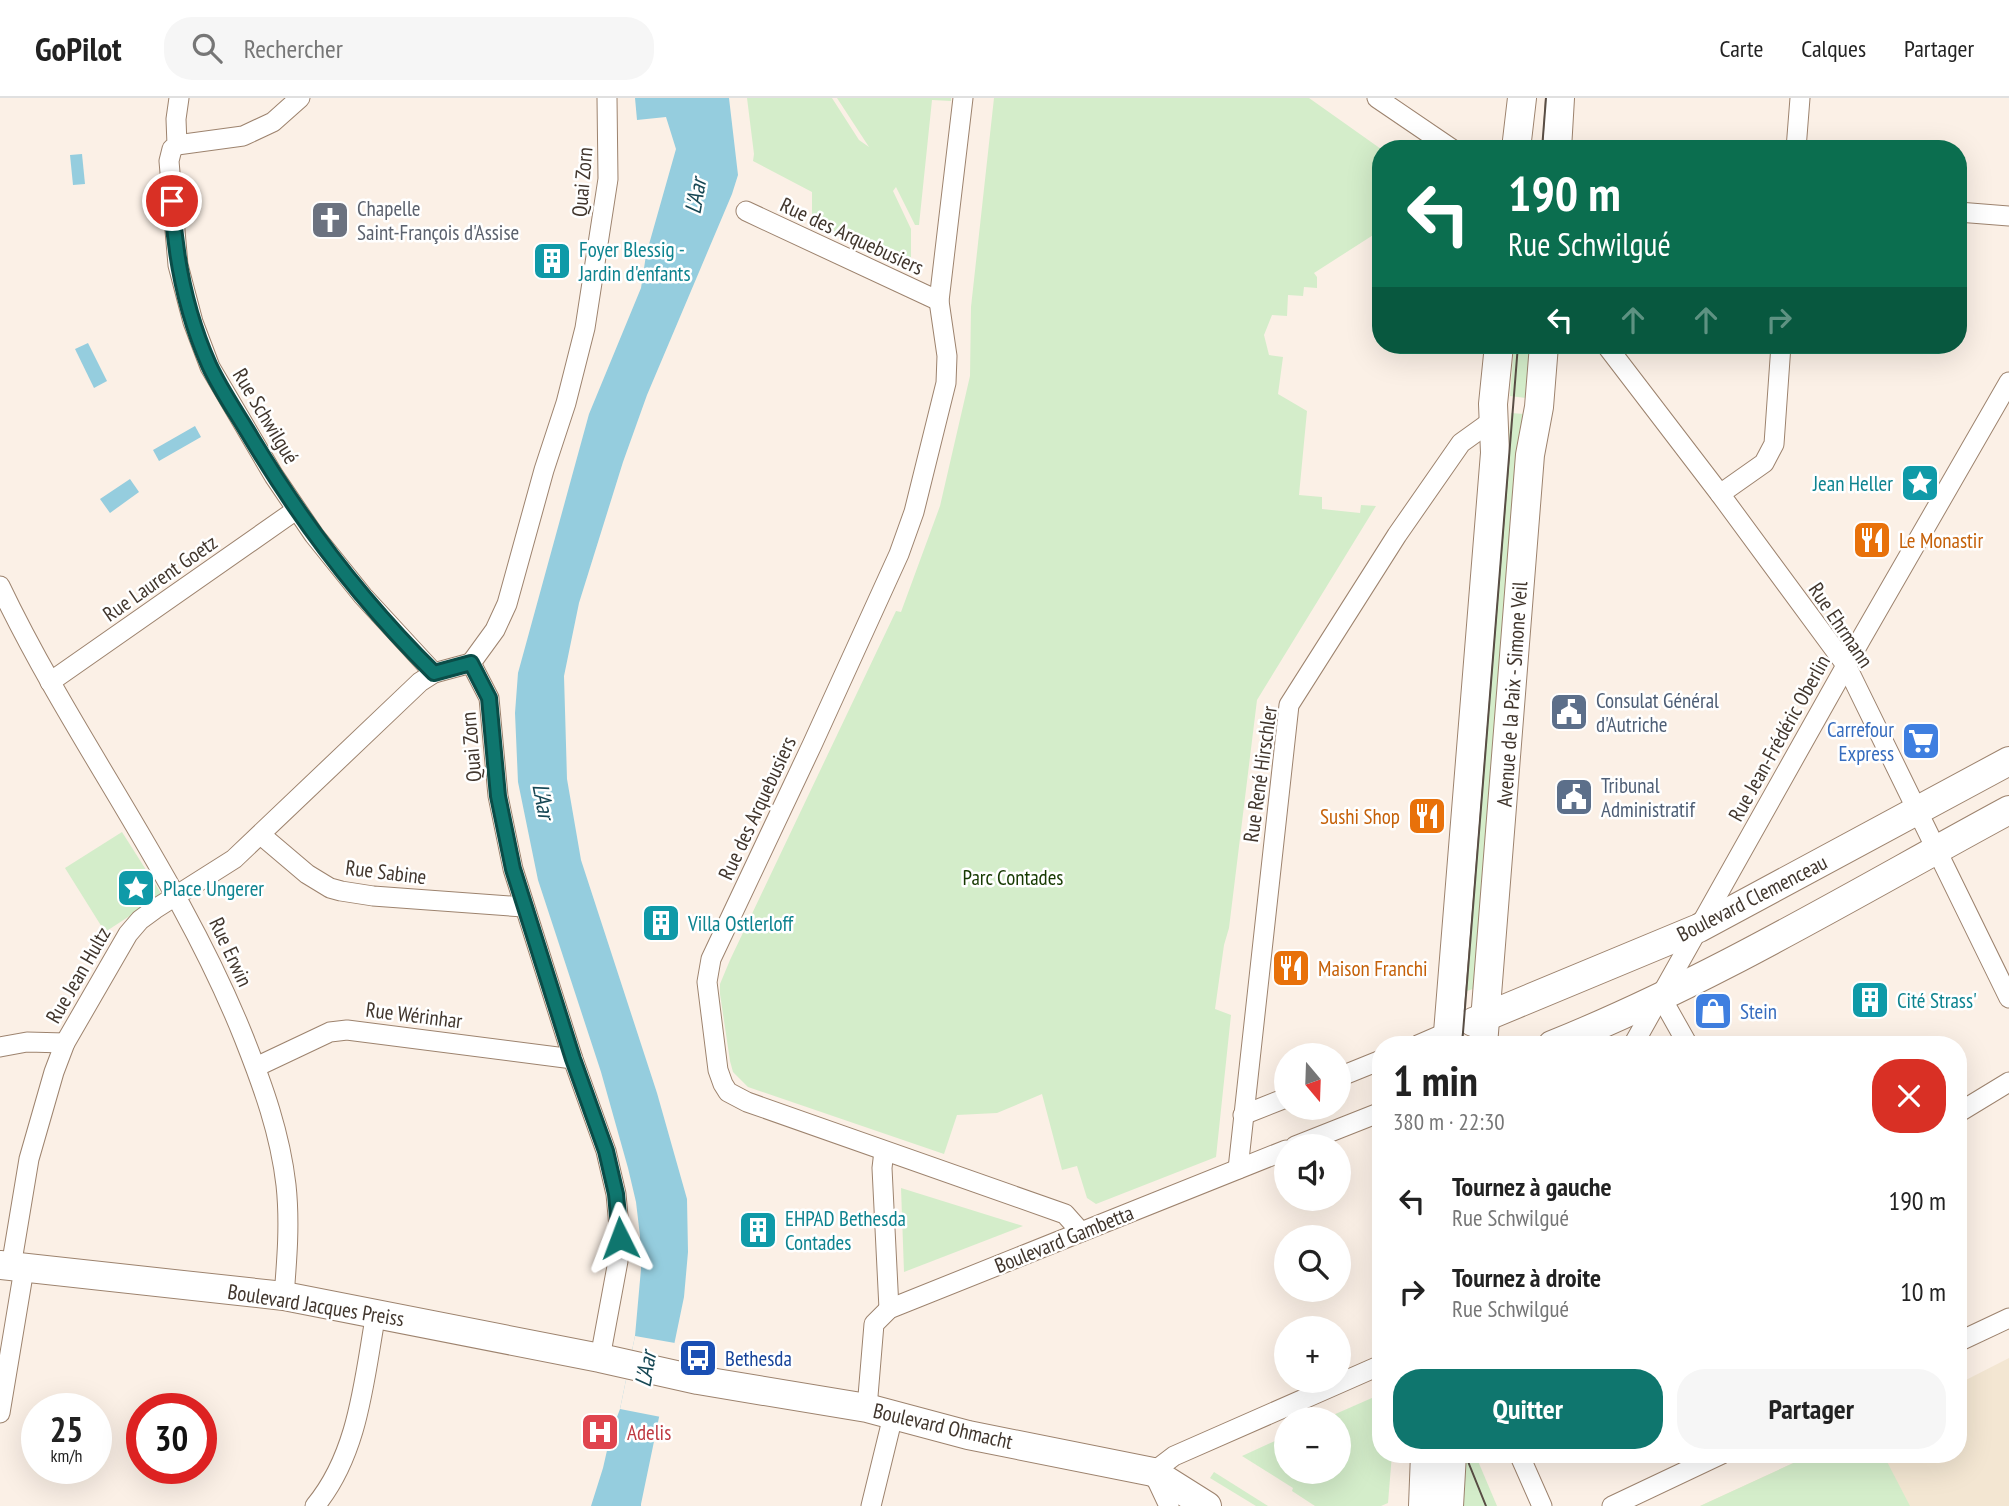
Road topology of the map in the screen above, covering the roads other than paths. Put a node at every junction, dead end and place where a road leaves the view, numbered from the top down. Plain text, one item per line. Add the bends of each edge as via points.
1 (179, 98) edge
2 (300, 98) edge
3 (607, 98) edge
4 (964, 98) edge
5 (1377, 98) edge
6 (1522, 98) edge
7 (1560, 98) edge
8 (1800, 98) edge
9 (1439, 140) edge
10 (1517, 140) edge
11 (1558, 140) edge
12 (1797, 140) edge
13 (177, 145) junction
14 (746, 211) dead end
15 (1967, 213) edge
16 (2009, 216) edge
17 (939, 301) junction
18 (1498, 354) edge
19 (1543, 354) edge
20 (1613, 354) edge
21 (1780, 354) edge
22 (2009, 382) edge
23 (1493, 420) junction
24 (1720, 494) junction
25 (296, 510) junction
26 (0, 586) edge
27 (471, 663) junction
28 (1846, 666) junction
29 (434, 673) junction
30 (50, 682) junction
31 (2009, 761) edge
32 (2009, 810) edge
33 (1917, 811) junction
34 (261, 835) junction
35 (1936, 850) junction
36 (177, 896) junction
37 (523, 907) junction
38 (1699, 928) junction
39 (1661, 997) junction
40 (2009, 998) edge
41 (1485, 1031) edge
42 (1448, 1036) edge
43 (1462, 1036) edge
44 (1574, 1036) edge
45 (1638, 1036) edge
46 (1683, 1036) edge
47 (65, 1043) junction
48 (0, 1047) edge
49 (573, 1059) junction
50 (1372, 1064) edge
51 (256, 1067) junction
52 (1351, 1072) edge
53 (2009, 1082) edge
54 (1274, 1103) edge
55 (1967, 1108) edge
56 (1243, 1115) junction
57 (1372, 1116) edge
58 (1325, 1134) edge
59 (884, 1151) junction
60 (1274, 1155) edge
61 (1238, 1169) junction
62 (1081, 1232) junction
63 (12, 1267) edge
64 (284, 1296) junction
65 (889, 1309) junction
66 (376, 1314) junction
67 (2009, 1318) edge
68 (1967, 1338) edge
69 (600, 1358) junction
70 (629, 1366) joint
71 (1372, 1369) edge
72 (880, 1412) junction
73 (0, 1413) edge
74 (1425, 1463) edge
75 (1451, 1463) edge
76 (1523, 1463) edge
77 (1690, 1463) edge
78 (1153, 1472) junction
79 (314, 1506) edge
80 (871, 1506) edge
81 (1169, 1506) edge
82 (1208, 1506) edge
83 (1423, 1506) edge
84 (1449, 1506) edge
85 (1542, 1506) edge
86 (1612, 1506) edge

1 - 13 street, Rue Schwilgué
2 - 13 street via 273,122 243,136
3 - 27 street, Quai Zorn via 608,178 585,328 507,604
4 - 17 street, Rue des Arquebusiers
5 - 9 street
6 - 10 main road
7 - 11 main road
8 - 12 street
13 - 25 street, Rue Schwilgué via 169,161 174,239 193,322 210,368
14 - 17 street, Rue des Arquebusiers
15 - 16 street
17 - 59 street, Rue des Arquebusiers via 946,383 914,512 899,554 711,959 707,982 718,1070 728,1092
18 - 23 main road, Avenue de la Paix - Simone Veil
19 - 41 main road, Avenue de la Paix - Simone Veil via 1530,455
20 - 24 street, Rue Ehrmann
21 - 24 street via 1774,444 1764,463
22 - 28 street, Rue Jean-Frédéric Oberlin
23 - 42 main road, Avenue de la Paix - Simone Veil via 1495,453
23 - 56 street, Rue René Hirschler via 1461,443 1289,705
24 - 28 street, Rue Ehrmann
25 - 29 street, Rue Schwilgué via 363,596
25 - 30 street, Rue Laurent Goetz
26 - 30 street, Rue Erwin
27 - 29 street
27 - 37 street, Quai Zorn via 489,698 502,820
28 - 33 street, Rue Ehrmann
28 - 38 street, Rue Jean-Frédéric Oberlin
29 - 34 street, Rue Jean Hultz
30 - 36 street, Rue Erwin
31 - 33 main road, Boulevard Clemenceau
32 - 35 main road, Boulevard Clemenceau
33 - 35 street, Rue Ehrmann
33 - 38 main road, Boulevard Clemenceau
34 - 36 street, Rue Jean Hultz via 234,859
34 - 37 street, Rue Sabine via 330,888 373,896
35 - 39 main road, Boulevard Clemenceau
35 - 40 street, Rue Ehrmann
36 - 47 street, Rue Jean Hultz via 128,933
36 - 51 street, Rue Erwin via 210,959
37 - 49 street, Quai Zorn
38 - 39 street, Rue Jean-Frédéric Oberlin
38 - 41 main road, Boulevard Clemenceau
39 - 44 main road, Boulevard Clemenceau
39 - 45 street, Rue Jean-Frédéric Oberlin
39 - 46 street
41 - 43 main road
47 - 48 street
47 - 63 street, Rue Jean Hultz via 36,1132
49 - 51 street, Rue Wérinhar via 347,1030 330,1032
49 - 69 street, Quai Zorn via 606,1151 619,1215 618,1261
50 - 52 street
51 - 64 street, Rue Erwin via 276,1130 286,1184
53 - 55 street
54 - 56 street
56 - 61 street
57 - 58 street
59 - 62 street, Rue des Arquebusiers via 1065,1214
59 - 65 street
60 - 61 street, Boulevard Gambetta
61 - 62 street, Boulevard Gambetta
62 - 65 street, Boulevard Gambetta
63 - 64 main road, Boulevard Jacques Preiss
63 - 73 street, Rue Jean Hultz
64 - 66 main road, Boulevard Jacques Preiss
65 - 72 street via 874,1324
66 - 69 main road, Boulevard Jacques Preiss
66 - 79 street via 357,1419 332,1480
67 - 68 street
69 - 70 main road, Boulevard Jacques Preiss
70 - 72 main road, Boulevard Ohmacht
71 - 78 street via 1174,1456
72 - 78 main road, Boulevard Ohmacht
72 - 80 street via 884,1450
74 - 83 main road
75 - 84 main road
76 - 85 street
77 - 86 street
78 - 81 street
78 - 82 main road, Boulevard Ohmacht

